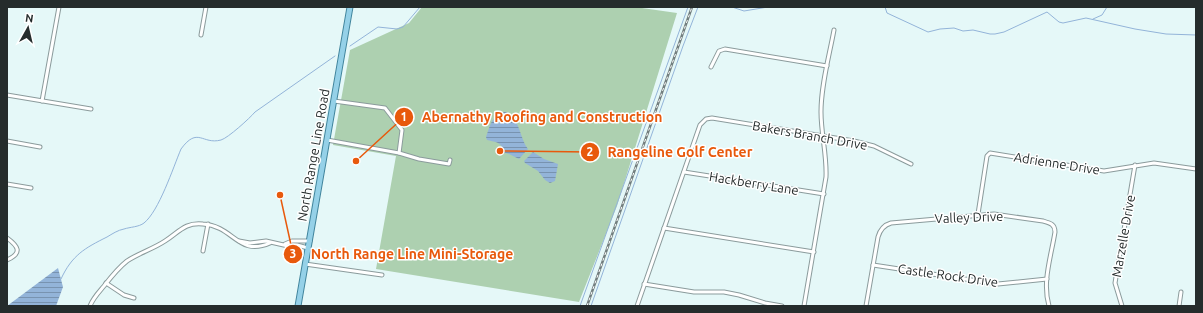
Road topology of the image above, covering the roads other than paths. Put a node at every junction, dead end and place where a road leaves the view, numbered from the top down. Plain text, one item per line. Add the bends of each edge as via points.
1 (59, 7) edge
2 (206, 7) edge
3 (350, 7) edge
4 (834, 30) dead end
5 (201, 35) dead end
6 (827, 66) junction
7 (711, 67) dead end
8 (7, 95) edge
9 (42, 101) junction
10 (334, 101) junction
11 (91, 109) dead end
12 (822, 136) junction
13 (327, 140) junction
14 (7, 141) edge
15 (40, 147) dead end
16 (399, 153) junction
17 (450, 160) dead end
18 (910, 164) dead end
19 (1135, 165) junction
20 (1196, 169) edge
21 (684, 172) junction
22 (7, 184) edge
23 (31, 188) dead end
24 (824, 194) junction
25 (978, 214) junction
26 (208, 224) junction
27 (664, 228) junction
28 (7, 238) edge
29 (310, 241) junction
30 (285, 244) junction
31 (309, 248) junction
32 (203, 250) dead end
33 (814, 252) junction
34 (7, 260) edge
35 (305, 264) junction
36 (873, 265) junction
37 (382, 275) dead end
38 (1046, 279) junction
39 (106, 284) junction
40 (644, 284) junction
41 (1181, 292) dead end
42 (134, 298) dead end
43 (90, 306) edge
44 (298, 306) edge
45 (637, 306) edge
46 (782, 306) edge
47 (804, 306) edge
48 (866, 306) edge
49 (1049, 306) edge
50 (1122, 306) edge
51 (1179, 306) edge

1 - 9 street
2 - 5 street
3 - 10 main road, North Range Line Road
4 - 6 street
6 - 7 street via 725,50 719,51
6 - 12 street via 821,104
8 - 9 street
9 - 11 street
10 - 13 main road, North Range Line Road
10 - 16 street via 385,108 402,130
12 - 18 street, Bakers Branch Drive via 866,143
12 - 21 street, Bakers Branch Drive via 706,119 700,125
12 - 24 street via 826,166
13 - 16 street
13 - 29 main road, North Range Line Road
14 - 15 street
16 - 17 street via 433,162 449,164
19 - 20 street, Adrienne Drive via 1160,163
19 - 25 street, Adrienne Drive via 1104,171 990,153 987,156
19 - 50 street, Marzelle Drive via 1115,283
21 - 24 street, Hackberry Lane
21 - 27 street
22 - 23 street
24 - 33 street
25 - 36 street, Valley Drive via 891,223 879,234
25 - 38 street, Valley Drive via 1016,216 1053,225 1055,232
26 - 30 street via 219,227 247,246 260,246 270,242
26 - 32 street
26 - 39 street via 193,224 180,228 165,241 127,261
27 - 33 street
27 - 40 street
28 - 34 street via 18,249 17,253
29 - 30 street via 292,241
29 - 31 main road, North Range Line Road
30 - 31 street
31 - 35 main road, North Range Line Road
33 - 47 street
35 - 37 street
35 - 44 main road, North Range Line Road
36 - 38 street, Castle Rock Drive via 998,284
36 - 48 street
38 - 49 street
39 - 42 street
39 - 43 street
40 - 45 street
40 - 46 street via 694,292 724,292
41 - 51 street

